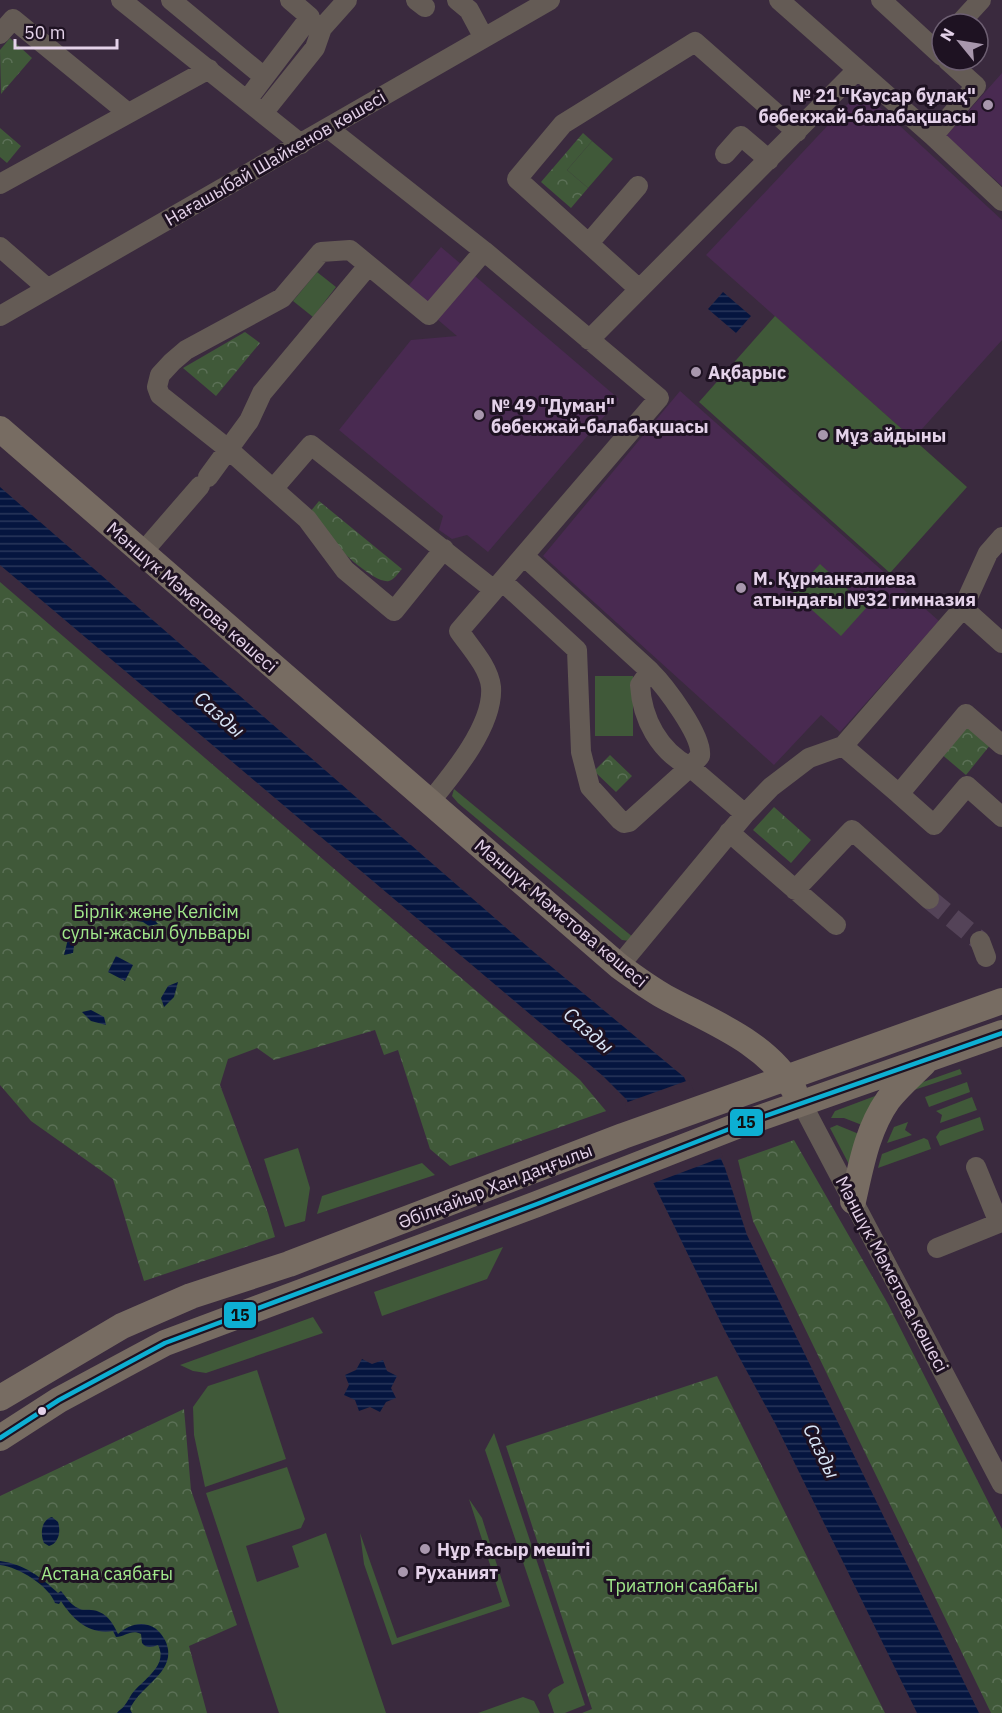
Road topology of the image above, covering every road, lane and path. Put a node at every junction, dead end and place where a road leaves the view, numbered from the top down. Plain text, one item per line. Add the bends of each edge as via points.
1 (121, 0) edge
2 (171, 0) edge
3 (347, 0) edge
4 (457, 0) edge
5 (550, 0) edge
6 (778, 0) edge
7 (881, 0) edge
8 (981, 0) edge
9 (296, 2) edge
10 (970, 12) edge
11 (0, 34) edge
12 (484, 38) junction
13 (930, 42) edge
14 (209, 69) junction
15 (857, 70) junction
16 (962, 72) edge
17 (264, 77) junction
18 (247, 100) junction
19 (128, 113) junction
20 (263, 113) junction
21 (328, 128) junction
22 (797, 132) junction
23 (933, 136) junction
24 (301, 144) junction
25 (725, 154) dead end
26 (769, 160) junction
27 (0, 184) edge
28 (638, 186) dead end
29 (1002, 201) edge
30 (589, 243) junction
31 (0, 247) edge
32 (484, 251) junction
33 (368, 266) junction
34 (47, 288) junction
35 (639, 290) junction
36 (0, 316) edge
37 (589, 339) junction
38 (0, 429) edge
39 (228, 449) junction
40 (273, 489) junction
41 (1002, 537) edge
42 (444, 549) junction
43 (142, 553) junction
44 (524, 556) junction
45 (498, 586) junction
46 (963, 608) junction
47 (1002, 643) edge
48 (650, 671) junction
49 (1002, 745) edge
50 (843, 746) junction
51 (690, 767) junction
52 (899, 794) junction
53 (429, 803) junction
54 (745, 814) junction
55 (1002, 817) edge
56 (729, 832) junction
57 (795, 890) junction
58 (929, 899) tunnel mouth
59 (836, 925) dead end
60 (619, 966) junction
61 (1002, 1000) edge
62 (947, 1020) junction
63 (1002, 1033) edge
64 (959, 1048) junction
65 (927, 1060) junction
66 (788, 1078) junction
67 (802, 1104) junction
68 (976, 1167) dead end
69 (457, 1201) junction
70 (853, 1201) junction
71 (937, 1248) dead end
72 (410, 1252) junction
73 (191, 1296) junction
74 (165, 1343) junction
75 (0, 1398) edge
76 (0, 1438) edge
77 (997, 1462) edge
78 (1002, 1484) edge

1 - 14 street
2 - 17 street
3 - 20 street via 322,28 315,48
4 - 12 street via 469,10
5 - 12 street, Нағашыбай Шайкенов көшесі
6 - 15 street
7 - 13 street
8 - 10 street
9 - 17 street via 310,17
11 - 19 street via 13,19
12 - 21 street, Нағашыбай Шайкенов көшесі
14 - 18 street
14 - 19 street
15 - 22 street
15 - 23 street
16 - 23 street via 976,86
17 - 18 street
18 - 20 street
19 - 27 street
20 - 24 street
21 - 24 street, Нағашыбай Шайкенов көшесі
21 - 32 street
22 - 26 street
22 - 30 street via 695,42 563,124 517,179
23 - 29 street
24 - 34 street, Нағашыбай Шайкенов көшесі
25 - 26 street via 741,136
26 - 35 street
28 - 30 street
30 - 35 street
31 - 34 street
32 - 33 street via 429,315
32 - 37 street
33 - 39 street via 262,393 249,421
33 - 39 street via 350,250 321,252 282,298 186,350 160,375 160,395
34 - 36 street, Нағашыбай Шайкенов көшесі
35 - 37 street
37 - 44 street via 659,398
38 - 43 main road, Мәншүк Мәметова көшесі
39 - 40 street
39 - 43 street
40 - 42 street via 311,445
40 - 42 street via 307,519 345,570 394,611
41 - 46 street via 988,553
42 - 45 street
43 - 53 main road, Мәншүк Мәметова көшесі
44 - 45 street
44 - 48 street
45 - 51 street via 577,650 581,752 589,784 620,820 629,822
45 - 53 street via 459,631 491,686 488,712 462,762
46 - 47 street
46 - 50 street
48 - 51 street via 700,744 700,756
48 - 51 street via 640,685 653,732 670,756
49 - 52 street via 966,714
50 - 52 street
50 - 54 street via 809,758 771,787
51 - 54 street
52 - 55 street via 934,825 967,786
53 - 60 main road, Мәншүк Мәметова көшесі
54 - 56 street
56 - 57 street
56 - 60 street
57 - 58 street via 852,830
57 - 59 street
60 - 66 main road, Мәншүк Мәметова көшесі via 666,997 730,1031 762,1053
61 - 62 main road, Әбілқайыр Хан даңғылы
62 - 64 main road
62 - 66 main road, Әбілқайыр Хан даңғылы
63 - 64 main road, Әбілқайыр Хан даңғылы
64 - 65 main road, Әбілқайыр Хан даңғылы
65 - 67 main road, Әбілқайыр Хан даңғылы
65 - 70 main road via 889,1099 878,1118 867,1144
66 - 67 main road, Мәншүк Мәметова көшесі
66 - 69 main road, Әбілқайыр Хан даңғылы via 623,1136
67 - 70 street, Мәншүк Мәметова көшесі
67 - 72 main road, Әбілқайыр Хан даңғылы via 634,1164
68 - 71 street via 999,1223
69 - 72 main road via 456,1213 442,1232
69 - 73 main road, Әбілқайыр Хан даңғылы via 290,1264
70 - 77 street, Мәншүк Мәметова көшесі
72 - 74 main road, Әбілқайыр Хан даңғылы
73 - 74 main road
73 - 75 main road, Әбілқайыр Хан даңғылы via 122,1326
74 - 76 main road, Әбілқайыр Хан даңғылы via 58,1400
77 - 78 street, Мәншүк Мәметова көшесі

